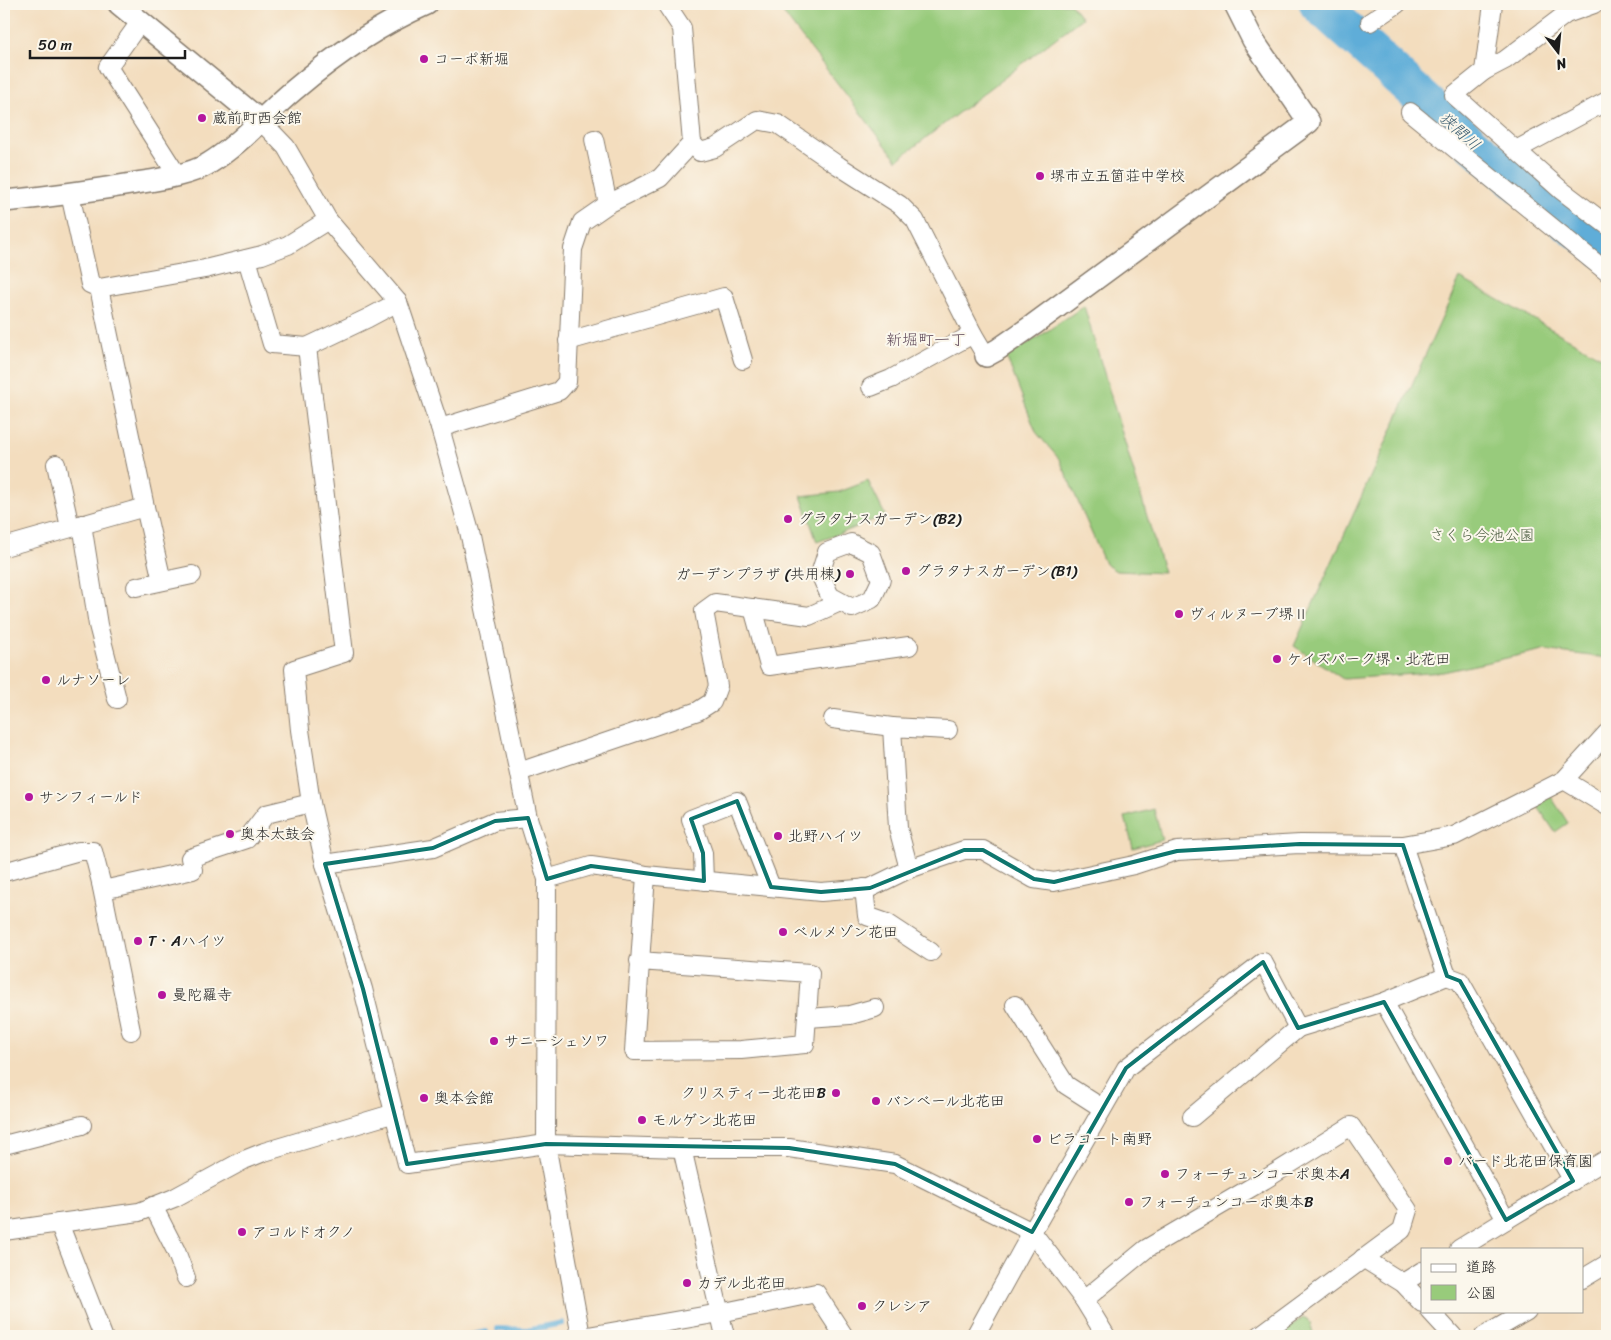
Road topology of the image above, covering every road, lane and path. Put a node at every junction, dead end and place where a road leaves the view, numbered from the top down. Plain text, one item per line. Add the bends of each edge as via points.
1 (119, 4) edge
2 (427, 4) edge
3 (666, 4) edge
4 (1235, 4) edge
5 (1396, 4) edge
6 (1493, 4) edge
7 (1594, 4) edge
8 (403, 8) edge
9 (140, 22) junction
10 (1370, 22) dead end
11 (1484, 71) junction
12 (1607, 101) edge
13 (1410, 112) dead end
14 (261, 121) junction
15 (594, 139) dead end
16 (692, 143) junction
17 (1516, 150) junction
18 (177, 175) junction
19 (70, 194) junction
20 (4, 201) edge
21 (608, 204) junction
22 (328, 220) junction
23 (1607, 225) edge
24 (247, 259) junction
25 (1607, 272) edge
26 (99, 288) junction
27 (398, 302) junction
28 (973, 334) junction
29 (568, 341) junction
30 (307, 347) junction
31 (986, 356) joint
32 (743, 360) dead end
33 (871, 387) dead end
34 (440, 428) junction
35 (56, 464) dead end
36 (145, 507) junction
37 (76, 526) junction
38 (4, 547) edge
39 (192, 575) dead end
40 (162, 581) junction
41 (136, 587) dead end
42 (840, 602) dead end
43 (753, 608) junction
44 (909, 646) dead end
45 (117, 699) dead end
46 (833, 719) dead end
47 (892, 727) junction
48 (948, 730) dead end
49 (1607, 733) edge
50 (519, 772) junction
51 (1564, 780) junction
52 (311, 803) junction
53 (1607, 806) edge
54 (528, 818) junction
55 (1403, 845) junction
56 (325, 864) junction
57 (909, 869) junction
58 (4, 872) edge
59 (646, 875) junction
60 (547, 879) junction
61 (704, 880) junction
62 (101, 883) junction
63 (771, 887) junction
64 (864, 888) junction
65 (931, 952) dead end
66 (639, 962) junction
67 (1448, 976) junction
68 (1384, 1002) junction
69 (1015, 1006) dead end
70 (875, 1008) dead end
71 (808, 1018) junction
72 (1298, 1028) junction
73 (131, 1031) dead end
74 (1102, 1108) junction
75 (395, 1113) junction
76 (1192, 1116) dead end
77 (82, 1125) dead end
78 (546, 1144) junction
79 (4, 1145) edge
80 (682, 1148) junction
81 (1607, 1159) edge
82 (1573, 1180) junction
83 (153, 1206) junction
84 (1506, 1220) junction
85 (59, 1223) junction
86 (4, 1231) edge
87 (1032, 1232) junction
88 (1461, 1248) edge
89 (1363, 1258) junction
90 (1607, 1264) edge
91 (1421, 1272) edge
92 (186, 1278) dead end
93 (1584, 1278) edge
94 (1403, 1283) junction
95 (1084, 1300) junction
96 (1421, 1302) edge
97 (720, 1312) junction
98 (1431, 1312) edge
99 (1525, 1312) edge
100 (103, 1336) edge
101 (581, 1336) edge
102 (588, 1336) edge
103 (725, 1336) edge
104 (844, 1336) edge
105 (978, 1336) edge
106 (1106, 1336) edge
107 (1258, 1336) edge
108 (1453, 1336) edge
109 (1484, 1336) edge

1 - 9 street
2 - 8 street
3 - 16 street via 682,28
4 - 31 street via 1253,40 1309,122
5 - 10 street
6 - 11 street
7 - 11 street via 1566,14 1505,60
8 - 14 street via 294,90
9 - 14 street
9 - 18 street via 108,67
11 - 17 street via 1454,95
12 - 17 street
13 - 25 street
14 - 18 street via 207,165
14 - 22 street via 286,147
15 - 21 street
16 - 21 street via 660,178
16 - 28 street via 700,152 715,148 757,120 778,124 900,205 915,220
17 - 23 street
18 - 19 street
19 - 20 street
19 - 26 street via 90,284
21 - 29 street via 582,222 573,249
22 - 24 street via 288,244
22 - 27 street
24 - 26 street
24 - 30 street via 272,344
26 - 36 street
27 - 30 street
27 - 34 street
28 - 31 street
28 - 33 street
29 - 32 street via 724,297
29 - 34 street via 567,382 559,391
30 - 52 street via 344,653 294,669
34 - 50 street via 469,531
35 - 37 street
36 - 37 street
36 - 40 street
37 - 38 street
37 - 45 street
39 - 40 street
40 - 41 street
42 - 43 street via 809,616
43 - 44 street via 769,666
43 - 50 street via 716,603 704,612 718,686 712,702 698,711
46 - 47 street
47 - 48 street
47 - 57 street via 898,828
49 - 51 street
50 - 54 street
51 - 53 street
51 - 55 street via 1454,836
52 - 56 street
52 - 62 street via 266,814 246,838 190,858 193,870 103,890
54 - 56 street via 494,821 434,848
54 - 60 street
55 - 57 street via 1300,844 1177,851 1134,865 1054,882 1034,879 983,850 964,850
55 - 67 street
56 - 75 street via 363,988
57 - 64 street
58 - 62 street via 79,851 93,851
59 - 60 street via 591,866
59 - 61 street
59 - 66 street
60 - 78 street
61 - 63 street
61 - 63 street via 703,853 691,819 737,801
62 - 73 street
63 - 64 street via 821,892
64 - 65 street via 868,916 887,923
66 - 71 street via 810,973
66 - 71 street via 634,1051 741,1050 805,1044
67 - 68 street
67 - 82 street via 1460,981
68 - 72 street
68 - 84 street
69 - 74 street via 1066,1085
70 - 71 street via 850,1015
72 - 74 street via 1263,962 1126,1068
72 - 76 street
74 - 87 street
75 - 78 street via 407,1164
75 - 83 street via 264,1152
77 - 79 street
78 - 80 street
78 - 101 street
80 - 87 street via 789,1148 895,1164
80 - 97 street
81 - 82 street
82 - 84 street
83 - 85 street via 139,1212
83 - 92 street
84 - 88 street
85 - 86 street
85 - 100 street
87 - 95 street
87 - 105 street via 976,1334
89 - 94 street
89 - 95 street via 1402,1230 1408,1210 1350,1126 1146,1250
89 - 107 street
90 - 93 street
91 - 94 street
94 - 96 street
95 - 106 street
97 - 102 street
97 - 103 street
97 - 104 street via 816,1293
98 - 108 street
99 - 109 street

